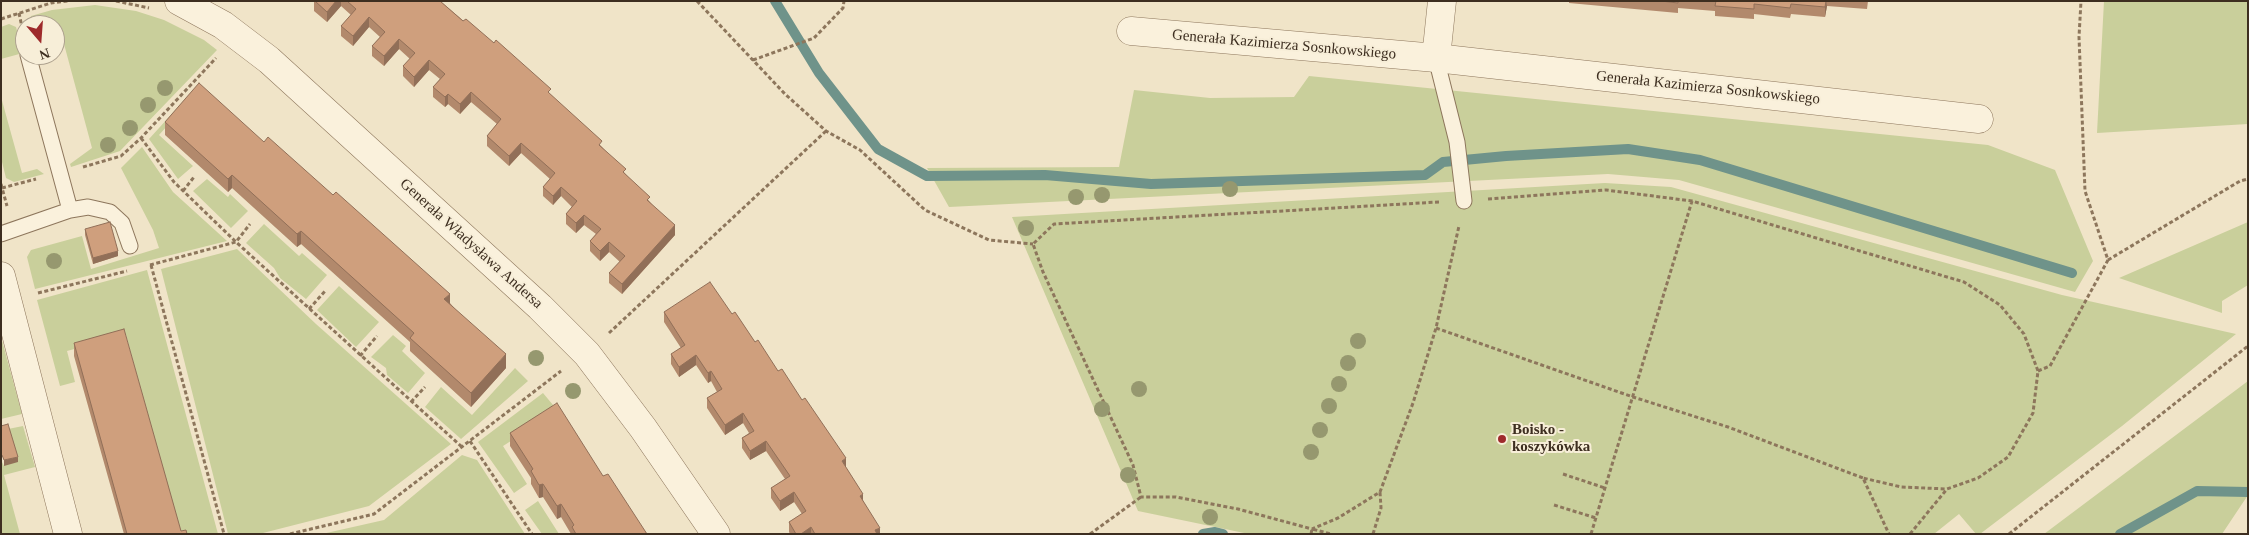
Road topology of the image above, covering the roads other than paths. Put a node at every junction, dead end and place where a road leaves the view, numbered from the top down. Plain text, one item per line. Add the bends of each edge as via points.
1 (179, 1) edge
2 (1442, 1) edge
3 (1131, 31) dead end
4 (1436, 58) junction
5 (31, 65) edge
6 (1980, 119) dead end
7 (1464, 201) road end
8 (70, 210) junction
9 (1, 234) edge
10 (130, 246) dead end
11 (1, 276) edge
12 (68, 534) edge
13 (716, 534) edge

1 - 13 street, Generała Władysława Andersa via 223,25 269,60 540,307 587,354
2 - 4 street
3 - 4 street, Generała Kazimierza Sosnkowskiego
4 - 6 street, Generała Kazimierza Sosnkowskiego
4 - 7 lane via 1458,142
5 - 8 lane
8 - 9 lane
8 - 10 lane via 88,207 110,212 122,223
11 - 12 street

